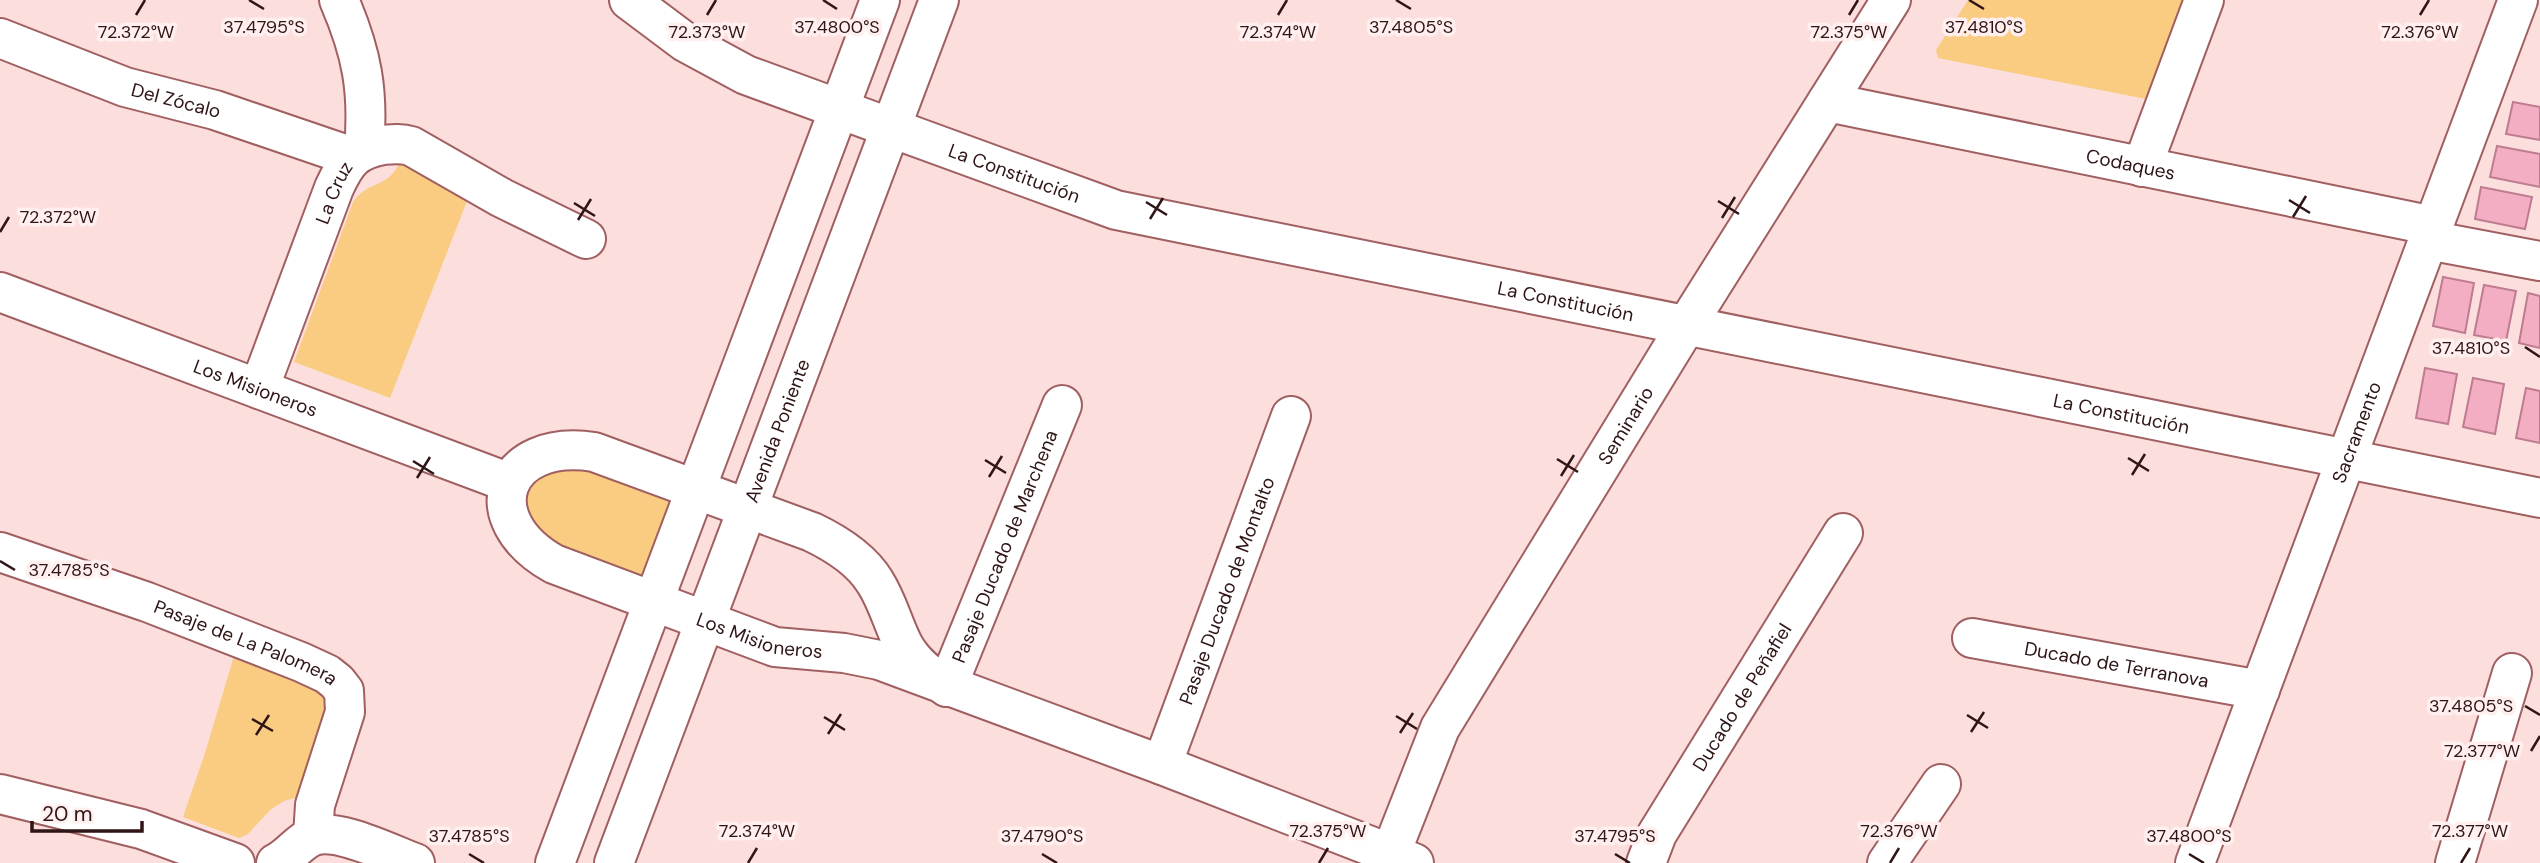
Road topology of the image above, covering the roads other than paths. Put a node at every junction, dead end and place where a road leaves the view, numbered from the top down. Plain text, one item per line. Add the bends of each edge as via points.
1 (338, 0) edge
2 (629, 0) edge
3 (880, 0) edge
4 (939, 0) edge
5 (1891, 0) edge
6 (2204, 0) edge
7 (2518, 0) edge
8 (0, 38) edge
9 (1827, 103) junction
10 (839, 109) junction
11 (891, 129) junction
12 (359, 153) junction
13 (2142, 167) junction
14 (2431, 233) junction
15 (586, 239) dead end
16 (2540, 261) edge
17 (0, 292) edge
18 (1686, 326) junction
19 (259, 389) junction
20 (1062, 405) dead end
21 (1291, 416) dead end
22 (2346, 460) junction
23 (510, 483) junction
24 (696, 488) junction
25 (2540, 498) edge
26 (748, 508) junction
27 (1843, 533) dead end
28 (0, 552) edge
29 (654, 602) junction
30 (705, 621) junction
31 (1972, 638) dead end
32 (2512, 673) dead end
33 (947, 687) junction
34 (2260, 691) junction
35 (1162, 765) junction
36 (1941, 784) dead end
37 (0, 793) edge
38 (313, 836) junction
39 (1397, 860) edge
40 (235, 863) edge
41 (278, 863) edge
42 (415, 863) edge
43 (555, 863) edge
44 (614, 863) edge
45 (1646, 863) edge
46 (1888, 863) edge
47 (2195, 863) edge
48 (2455, 863) edge

1 - 12 street, La Cruz via 364,80 367,110
2 - 10 street, La Constitución via 716,60
3 - 10 street
4 - 11 street, Avenida Poniente
5 - 9 street, Seminario
6 - 13 street
7 - 14 street, Sacramento
8 - 12 street, Del Zócalo via 125,86
9 - 13 street, Codaques
9 - 18 street, Seminario
10 - 11 street, La Constitución
10 - 24 street
11 - 18 street, La Constitución via 1139,216
11 - 26 street, Avenida Poniente
12 - 15 street, Del Zócalo via 398,143 411,146
12 - 19 street, La Cruz via 334,188
13 - 14 street, Codaques
14 - 16 street, Codaques
14 - 22 street, Sacramento
17 - 19 street, Los Misioneros
18 - 22 street, La Constitución
18 - 39 street, Seminario via 1440,727
19 - 23 street, Los Misioneros
20 - 33 street, Pasaje Ducado de Marchena
21 - 35 street, Pasaje Ducado de Montalto
22 - 25 street, La Constitución
22 - 34 street, Sacramento
23 - 24 street, Los Misioneros via 518,469 535,457 582,450
23 - 29 street, Los Misioneros via 506,500 511,520 532,550 554,564
24 - 26 street, Los Misioneros
24 - 29 street
26 - 30 street, Avenida Poniente
26 - 33 street, Los Misioneros via 812,531 864,567 912,658
27 - 45 street, Ducado de Peñafiel via 1657,834
28 - 38 street, Pasaje de La Palomera via 147,602 308,665 337,682 344,691 345,712 315,805
29 - 30 street, Los Misioneros
29 - 43 street
30 - 33 street, Los Misioneros via 775,647 861,655
30 - 44 street, Avenida Poniente
31 - 34 street, Ducado de Terranova
32 - 48 street
33 - 35 street, Los Misioneros
34 - 47 street, Sacramento
35 - 39 street, Los Misioneros
36 - 46 street
37 - 40 street via 141,829
38 - 41 street
38 - 42 street via 348,838

